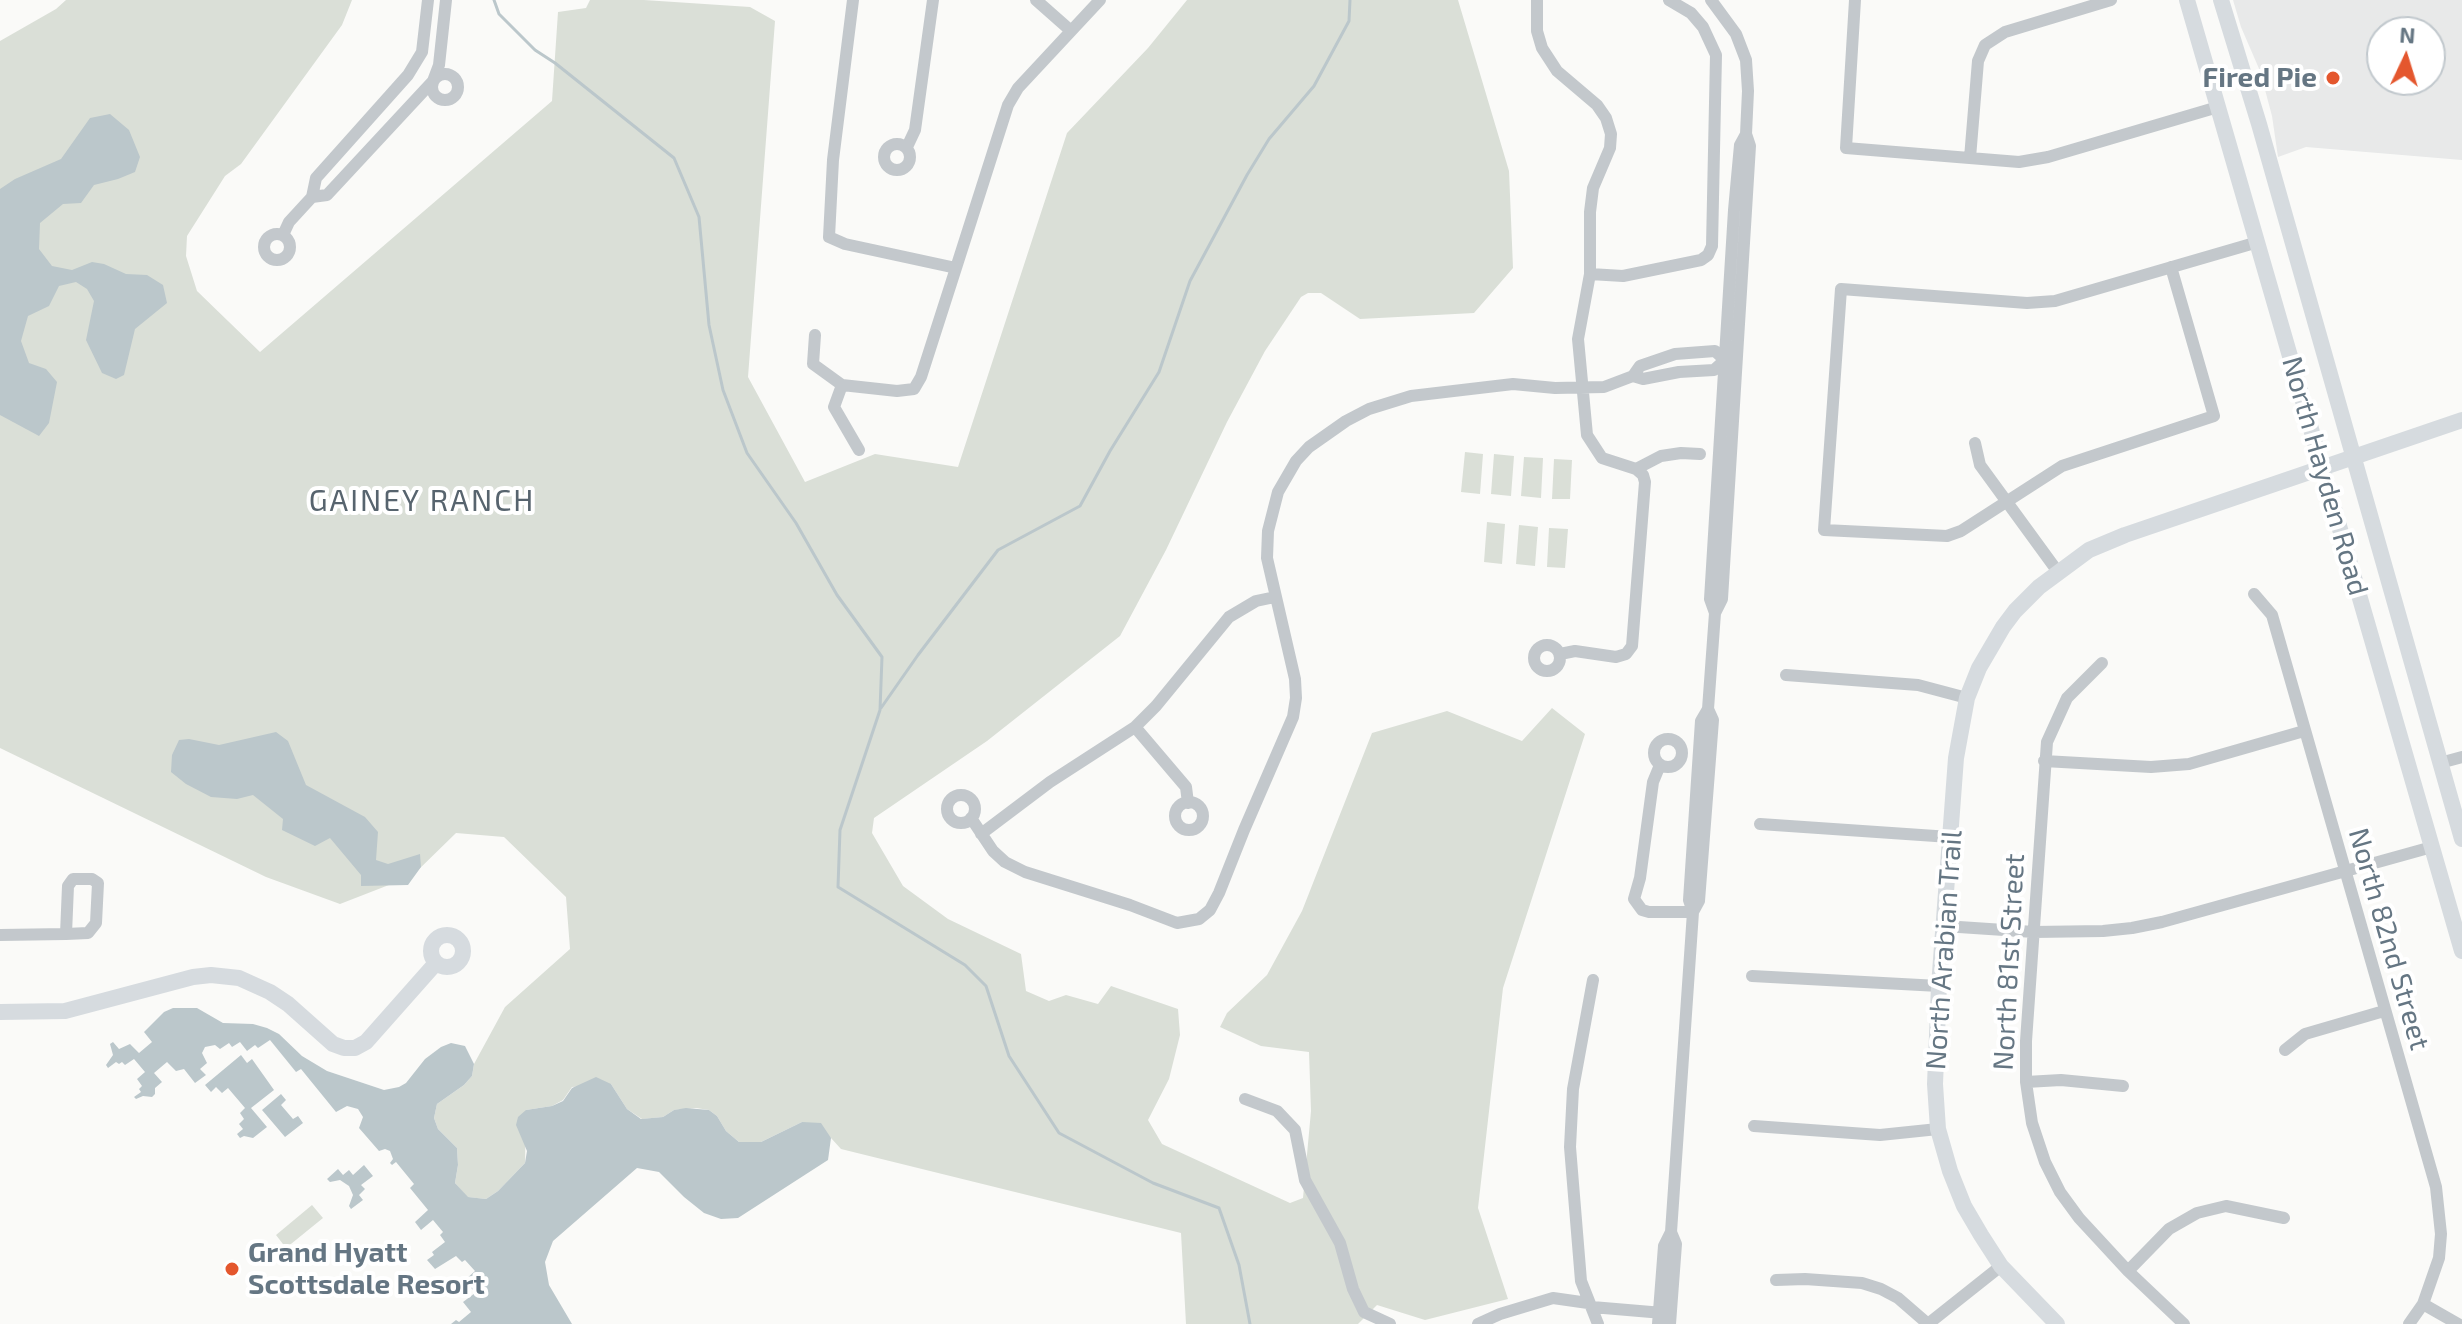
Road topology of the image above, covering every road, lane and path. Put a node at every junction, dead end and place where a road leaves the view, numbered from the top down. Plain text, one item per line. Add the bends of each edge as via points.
1 (853, 0) edge
2 (933, 0) edge
3 (1036, 0) edge
4 (1100, 0) edge
5 (1537, 0) edge
6 (1669, 0) edge
7 (1711, 0) edge
8 (1855, 0) edge
9 (2111, 0) edge
10 (2187, 0) edge
11 (2221, 0) edge
12 (428, 4) edge
13 (445, 4) edge
14 (1070, 30) junction
15 (408, 75) junction
16 (430, 85) junction
17 (2218, 107) junction
18 (364, 125) junction
19 (378, 141) junction
20 (907, 147) dead end
21 (1970, 158) junction
22 (312, 197) junction
23 (283, 235) dead end
24 (2258, 242) junction
25 (2171, 267) junction
26 (956, 268) junction
27 (1590, 274) junction
28 (815, 335) dead end
29 (1730, 362) junction
30 (1633, 376) junction
31 (842, 385) junction
32 (1582, 388) junction
33 (2462, 420) edge
34 (1975, 443) dead end
35 (859, 450) dead end
36 (1700, 454) dead end
37 (2353, 457) junction
38 (2322, 466) junction
39 (1636, 469) junction
40 (2006, 501) junction
41 (2058, 572) junction
42 (2254, 594) dead end
43 (1275, 597) junction
44 (1560, 654) dead end
45 (2102, 663) dead end
46 (1786, 675) dead end
47 (1967, 698) junction
48 (1135, 727) junction
49 (2304, 731) junction
50 (2462, 757) edge
51 (2044, 761) junction
52 (2440, 763) junction
53 (1660, 765) dead end
54 (1188, 803) dead end
55 (971, 818) dead end
56 (1760, 824) dead end
57 (981, 834) junction
58 (1950, 837) junction
59 (2462, 839) edge
60 (2432, 847) junction
61 (2345, 871) junction
62 (1693, 912) junction
63 (1944, 926) junction
64 (2034, 932) junction
65 (66, 934) junction
66 (0, 936) edge
67 (2462, 951) edge
68 (436, 963) dead end
69 (1752, 976) dead end
70 (1593, 980) dead end
71 (1939, 986) junction
72 (2384, 1011) junction
73 (0, 1012) edge
74 (2285, 1050) dead end
75 (2026, 1082) junction
76 (2123, 1086) dead end
77 (1245, 1099) dead end
78 (1754, 1126) dead end
79 (1938, 1129) junction
80 (2284, 1218) dead end
81 (2001, 1266) junction
82 (2128, 1271) junction
83 (1776, 1280) dead end
84 (2423, 1304) junction
85 (1590, 1305) junction
86 (1664, 1319) edge
87 (1390, 1324) edge
88 (1478, 1324) edge
89 (1598, 1324) edge
90 (1928, 1324) edge
91 (2057, 1324) edge
92 (2184, 1324) edge
93 (2409, 1324) edge
94 (2458, 1324) edge

1 - 26 street via 829,237
2 - 20 street via 915,130
3 - 14 street
4 - 14 street
5 - 27 street via 1542,48 1557,71 1597,105 1611,134 1593,188
6 - 27 street via 1703,27 1716,55 1712,246 1701,260 1623,276
7 - 29 street via 1730,23 1746,60 1748,91 1750,146
8 - 21 street via 1846,148
9 - 21 street via 2005,32 1985,45 1978,61
10 - 17 main road, North Hayden Road
11 - 37 main road, North Hayden Road
12 - 13 street
12 - 15 street via 422,52
13 - 16 street via 439,65
14 - 26 street via 1008,105
15 - 16 street
15 - 18 street
16 - 19 street
17 - 21 street via 2048,157 2019,162
17 - 24 main road, North Hayden Road
18 - 19 street
18 - 22 street via 316,178
19 - 22 street via 327,195
22 - 23 street
24 - 25 street
24 - 38 main road, North Hayden Road
25 - 40 street via 2214,416 2062,466
25 - 40 street via 2055,301 2027,303 1841,289 1824,530 1947,536
26 - 31 street via 914,389
27 - 32 street via 1578,339
28 - 31 street via 813,364
29 - 30 street via 1714,370
29 - 30 street via 1715,351 1675,354 1640,366
29 - 62 street via 1722,599 1715,613 1708,709 1701,721 1699,823 1689,900
30 - 32 street via 1604,387
31 - 35 street via 834,407
32 - 39 street via 1587,435 1602,458
32 - 43 street via 1513,384 1411,396 1346,421 1309,447 1278,492 1267,558
33 - 37 main road, North Arabian Trail
34 - 40 street via 1980,465
36 - 39 street via 1661,456
37 - 38 main road, North Arabian Trail
37 - 52 main road, North Hayden Road
38 - 41 main road, North Arabian Trail via 2125,535 2089,550
38 - 60 main road, North Hayden Road
39 - 44 street via 1645,482 1632,646 1616,657
40 - 41 street
41 - 47 main road, North Arabian Trail via 2003,627
42 - 49 street, North 82nd Street via 2272,615
43 - 48 street via 1229,617
43 - 57 street via 1295,679 1293,717 1219,893 1199,919 1177,923 1025,872 1005,862
45 - 51 street, North 81st Street via 2067,698 2052,727
46 - 47 street via 1918,685
47 - 58 main road, North Arabian Trail
48 - 54 street via 1186,787
48 - 57 street
49 - 51 street via 2189,764
49 - 61 street, North 82nd Street
50 - 52 street
51 - 64 street, North 81st Street
52 - 59 main road, North Hayden Road
53 - 62 street via 1634,899 1649,912
55 - 57 street
56 - 58 street
58 - 63 main road, North Arabian Trail
60 - 61 street
60 - 67 main road, North Hayden Road
61 - 64 street via 2147,925
61 - 72 street, North 82nd Street
62 - 86 street via 1671,1232 1676,1244
63 - 64 street
63 - 71 main road, North Arabian Trail
64 - 75 street, North 81st Street
65 - 65 street via 68,886 73,879 92,879 98,883 96,923 88,933
65 - 66 street
68 - 73 main road via 355,1048 333,1044 288,1004 239,978 193,977 65,1011
69 - 71 street
70 - 85 street via 1570,1118 1581,1281
71 - 79 main road, North Arabian Trail
72 - 74 street via 2305,1034
72 - 84 street, North 82nd Street via 2440,1210 2439,1258
75 - 76 street
75 - 82 street, North 81st Street via 2032,1123 2060,1192
77 - 87 street via 1277,1111 1295,1130 1305,1180 1340,1243 1364,1312
78 - 79 street via 1880,1135
79 - 81 main road, North Arabian Trail via 1964,1206
80 - 82 street via 2226,1206 2197,1213 2169,1229
81 - 90 street
81 - 91 main road, North Arabian Trail
82 - 92 street, North 81st Street
83 - 90 street via 1871,1286 1898,1298
84 - 93 street, North 82nd Street
84 - 94 street
85 - 86 street
85 - 88 street via 1553,1298
85 - 89 street

